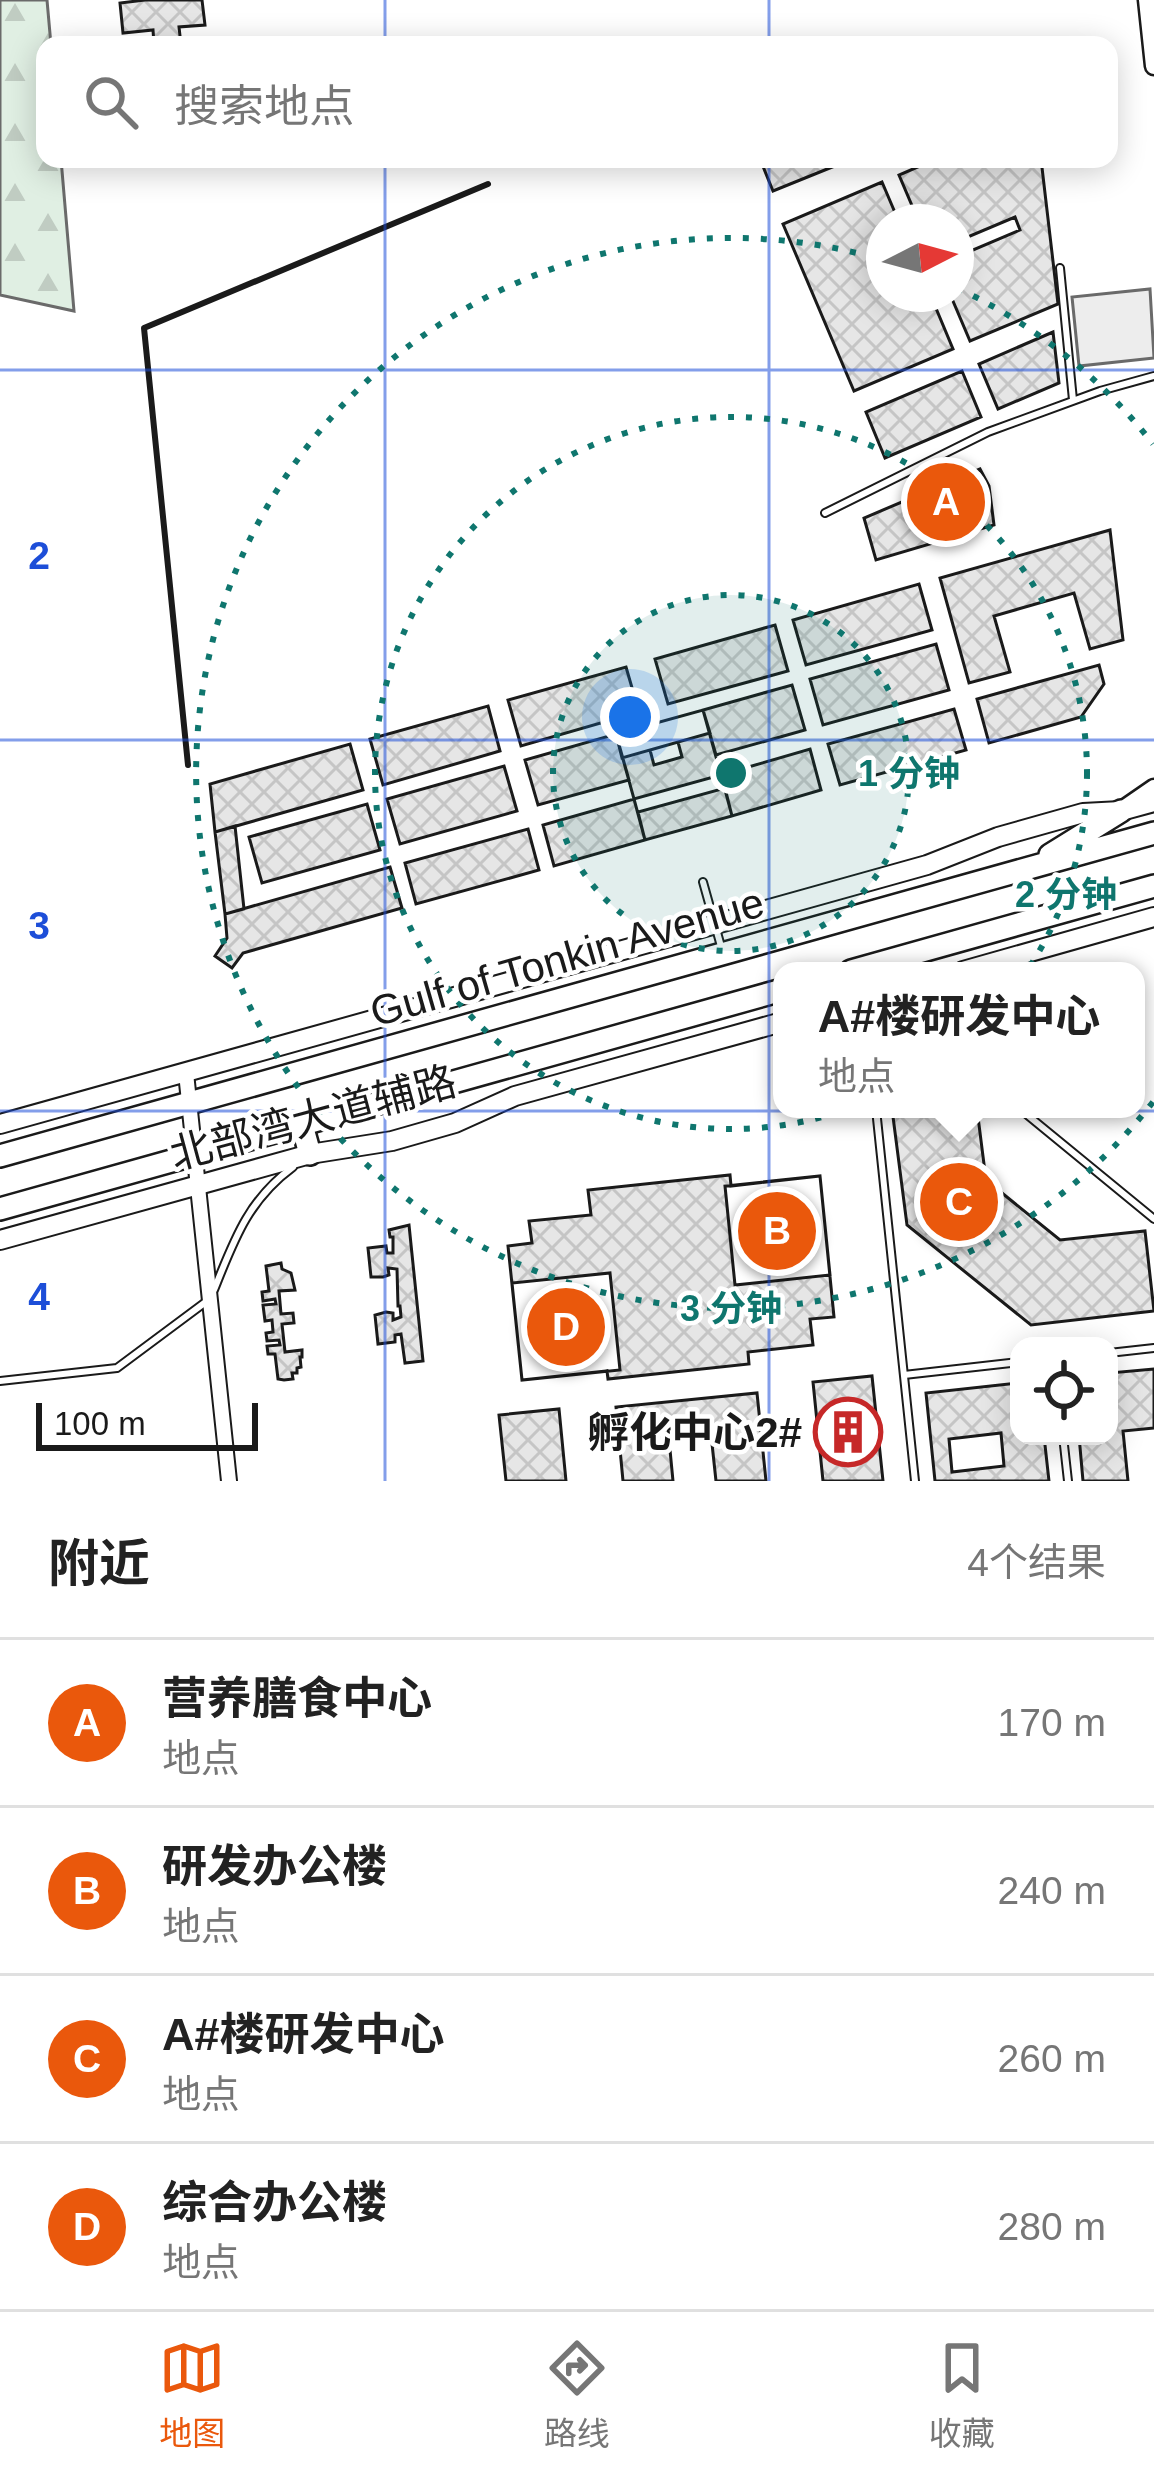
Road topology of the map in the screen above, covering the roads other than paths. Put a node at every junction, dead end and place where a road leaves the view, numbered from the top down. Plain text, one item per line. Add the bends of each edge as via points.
1 (1147, 0) edge
2 (1154, 66) edge
3 (1060, 268) dead end
4 (1154, 376) edge
5 (1073, 400) junction
6 (825, 513) dead end
7 (1154, 788) edge
8 (1154, 802) edge
9 (1121, 811) junction
10 (1154, 832) edge
11 (1029, 868) junction
12 (703, 882) dead end
13 (1154, 886) edge
14 (1154, 917) edge
15 (715, 925) junction
16 (1120, 927) junction
17 (1154, 929) edge
18 (976, 936) junction
19 (723, 954) junction
20 (883, 962) edge
21 (983, 962) edge
22 (995, 962) edge
23 (773, 993) edge
24 (773, 1024) edge
25 (186, 1073) junction
26 (189, 1103) junction
27 (877, 1118) edge
28 (1031, 1118) edge
29 (0, 1124) edge
30 (302, 1125) junction
31 (310, 1154) junction
32 (195, 1155) junction
33 (0, 1156) edge
34 (198, 1186) junction
35 (0, 1209) edge
36 (1154, 1219) edge
37 (0, 1240) edge
38 (210, 1299) junction
39 (1154, 1348) edge
40 (1118, 1352) edge
41 (1010, 1364) edge
42 (904, 1375) junction
43 (0, 1382) edge
44 (1064, 1445) edge
45 (228, 1479) edge
46 (212, 1481) edge
47 (915, 1481) edge
48 (1068, 1481) edge

1 - 2 street
3 - 5 lane
4 - 5 lane
5 - 6 lane via 988,432
7 - 9 street
8 - 9 main road, 北部湾大道辅路
9 - 11 highway
9 - 15 main road, 北部湾大道辅路 via 1083,813
10 - 11 highway, Gulf of Tonkin Avenue
11 - 19 highway, Gulf of Tonkin Avenue
12 - 15 lane
13 - 18 highway
14 - 16 main road
15 - 19 lane
15 - 25 main road, 北部湾大道辅路
16 - 17 street
16 - 22 main road
18 - 20 highway
18 - 21 lane
19 - 26 highway, Gulf of Tonkin Avenue
23 - 30 highway
24 - 31 main road, 北部湾大道辅路 via 515,1096 413,1135
25 - 26 street
25 - 29 main road, 北部湾大道辅路
26 - 32 street
26 - 33 highway, Gulf of Tonkin Avenue
27 - 42 lane
28 - 36 lane
30 - 31 highway
30 - 32 highway
31 - 34 main road, 北部湾大道辅路
31 - 38 lane via 255,1202
32 - 34 street
32 - 35 highway
34 - 37 main road, 北部湾大道辅路
34 - 38 street
38 - 43 lane via 117,1368
38 - 45 street
39 - 40 lane
41 - 42 lane
42 - 47 lane
44 - 48 lane
45 - 46 lane

